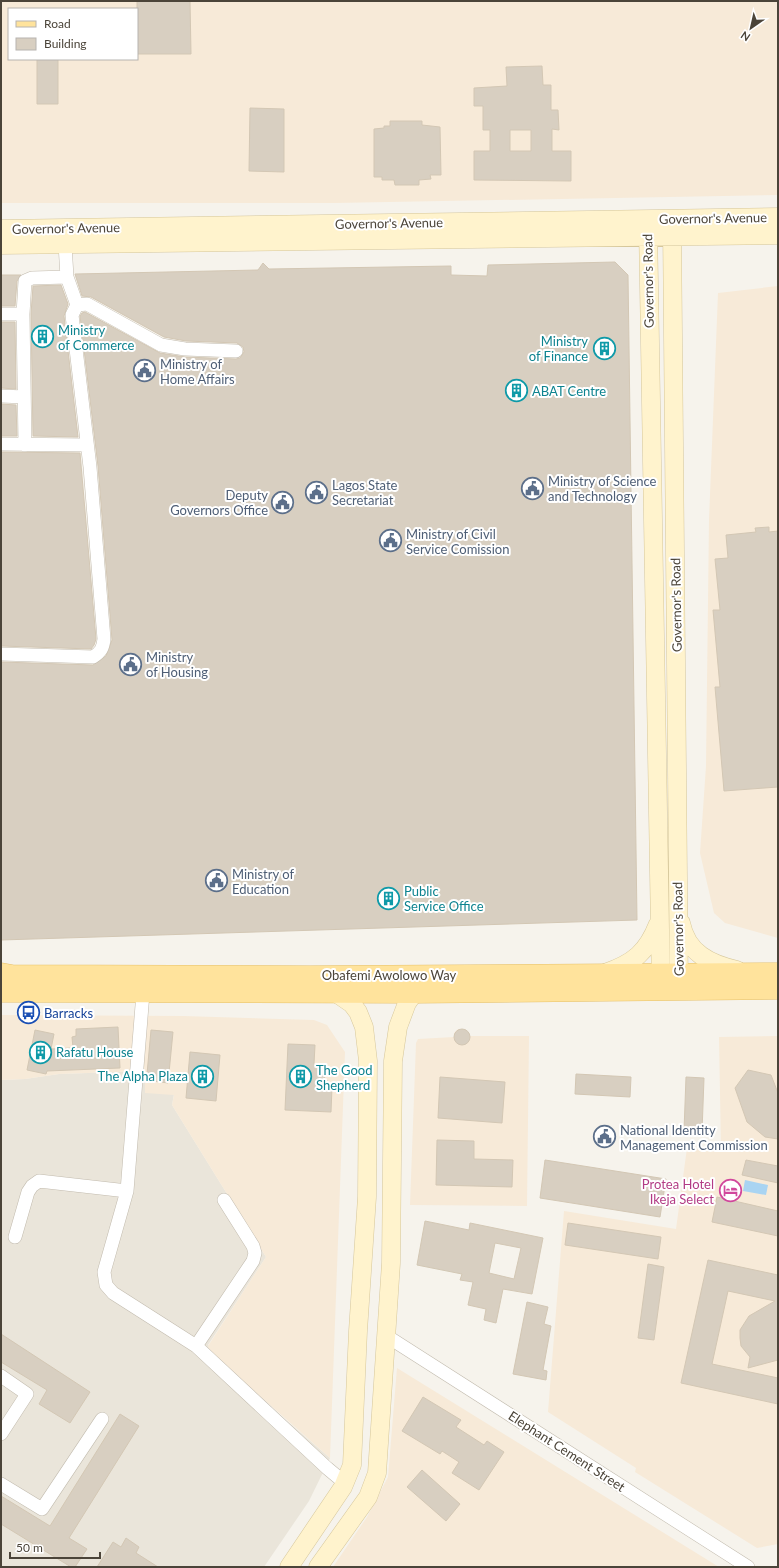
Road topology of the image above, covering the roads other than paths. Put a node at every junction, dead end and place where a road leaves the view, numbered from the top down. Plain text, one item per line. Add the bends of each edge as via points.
1 (778, 217) edge
2 (672, 219) junction
3 (648, 220) junction
4 (1, 229) edge
5 (778, 235) edge
6 (672, 236) junction
7 (648, 238) junction
8 (65, 244) junction
9 (1, 245) edge
10 (67, 277) junction
11 (77, 305) junction
12 (1, 314) edge
13 (23, 314) junction
14 (236, 351) dead end
15 (1, 396) edge
16 (24, 397) junction
17 (1, 444) edge
18 (25, 445) junction
19 (87, 445) junction
20 (1, 654) edge
21 (678, 906) junction
22 (660, 919) junction
23 (778, 972) edge
24 (5, 973) edge
25 (747, 973) junction
26 (602, 974) junction
27 (670, 983) junction
28 (778, 989) edge
29 (1, 992) edge
30 (142, 993) junction
31 (336, 993) junction
32 (414, 993) junction
33 (368, 1097) junction
34 (392, 1097) junction
35 (127, 1191) junction
36 (224, 1200) dead end
37 (15, 1237) dead end
38 (385, 1335) junction
39 (196, 1346) junction
40 (1, 1376) edge
41 (102, 1419) dead end
42 (1, 1434) edge
43 (345, 1483) junction
44 (1, 1484) edge
45 (290, 1567) edge
46 (318, 1567) edge
47 (748, 1567) edge

1 - 2 street, Governor's Avenue
2 - 3 street, Governor's Avenue
2 - 6 street, Governor's Road
3 - 4 street, Governor's Avenue
3 - 7 street, Governor's Road
5 - 6 street, Governor's Avenue
6 - 7 street, Governor's Avenue
6 - 21 street, Governor's Road
7 - 8 street, Governor's Avenue
7 - 22 street, Governor's Road
8 - 9 street, Governor's Avenue
8 - 10 street
10 - 11 street
10 - 13 street via 32,278 25,281
11 - 14 street via 87,304 161,345 185,350
11 - 19 street via 72,315
12 - 13 street
13 - 16 street
15 - 16 street
16 - 18 street
17 - 18 street
18 - 19 street
19 - 20 street via 100,578 103,648 93,656
21 - 25 street via 682,929 698,954 723,967
21 - 27 street, Governor's Road
22 - 26 street via 652,940 640,954 626,965
22 - 27 street, Governor's Road
23 - 25 main road, Obafemi Awolowo Way
24 - 26 main road, Obafemi Awolowo Way via 310,976
25 - 27 main road, Obafemi Awolowo Way
26 - 27 main road, Obafemi Awolowo Way
27 - 28 main road, Obafemi Awolowo Way
27 - 32 main road, Obafemi Awolowo Way
29 - 30 main road, Obafemi Awolowo Way
30 - 31 main road, Obafemi Awolowo Way
30 - 35 street
31 - 32 main road, Obafemi Awolowo Way
31 - 33 street via 352,1004 364,1027 368,1061
32 - 34 street via 407,1003 398,1027 393,1061
33 - 34 street
33 - 43 street via 367,1197 358,1331 355,1427 352,1465
34 - 38 street via 391,1263
35 - 37 street via 39,1181 28,1192
35 - 39 street via 104,1272 106,1285 113,1293
36 - 39 street via 255,1253 253,1261
38 - 46 street via 377,1473 368,1497
38 - 47 street, Elephant Cement Street
39 - 43 street
40 - 42 street via 27,1394
41 - 44 street via 42,1508
43 - 45 street

